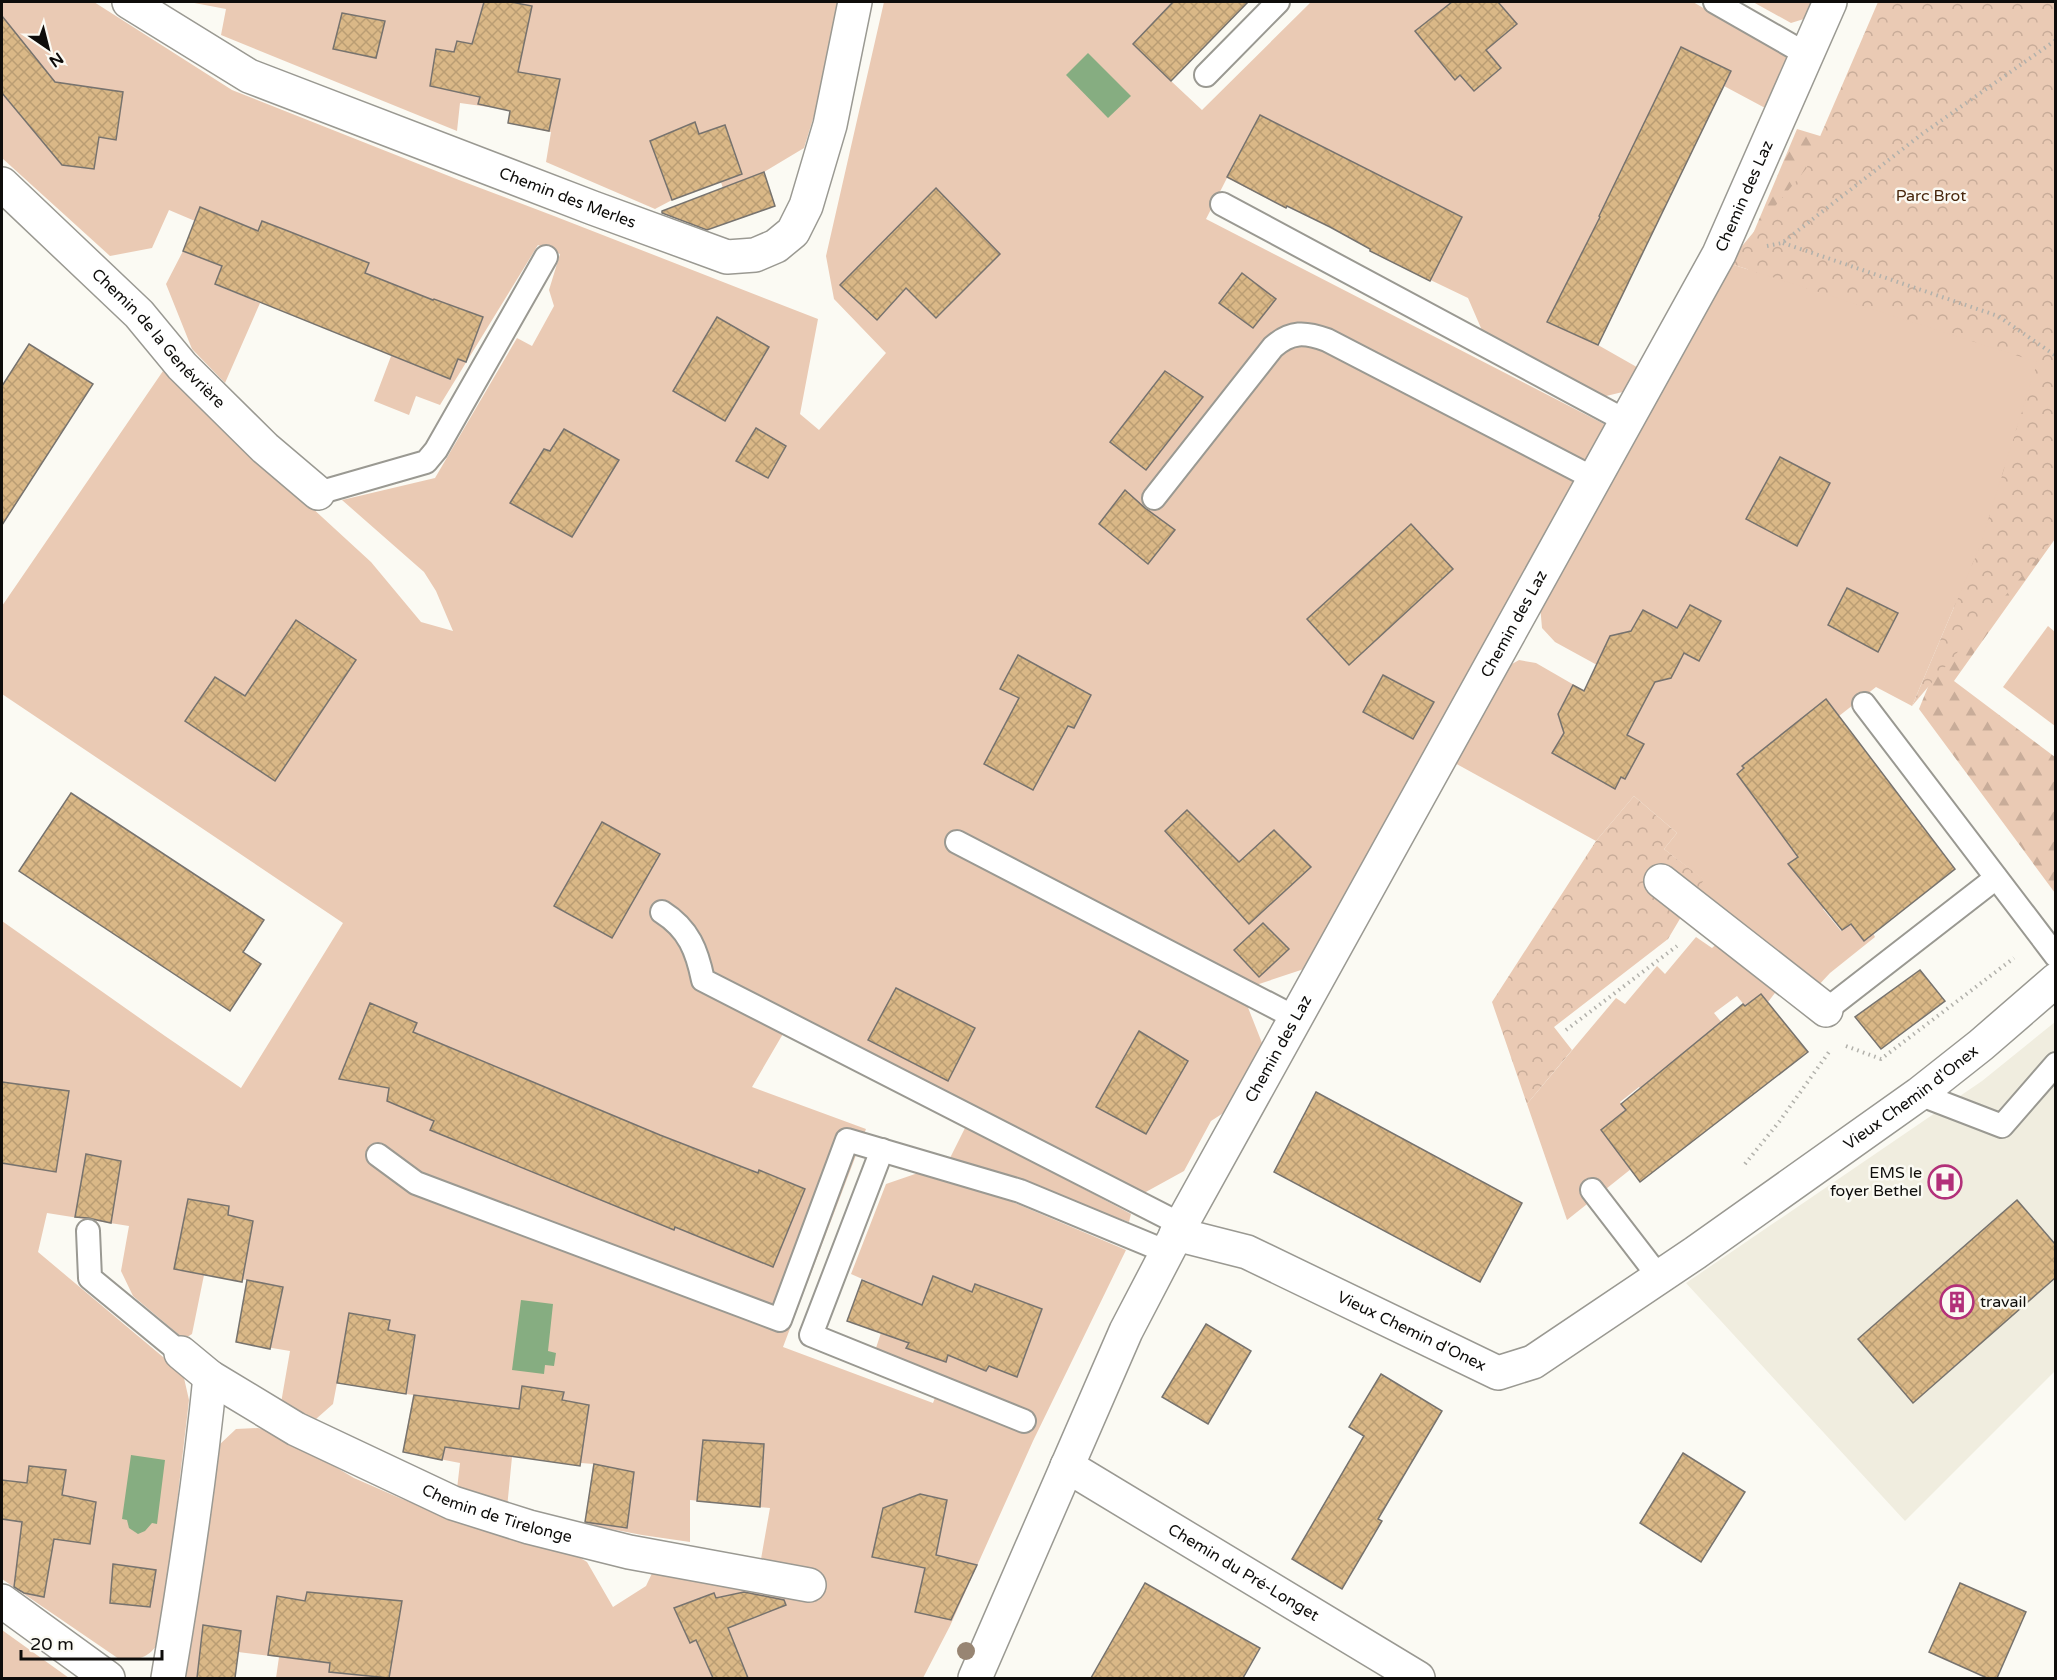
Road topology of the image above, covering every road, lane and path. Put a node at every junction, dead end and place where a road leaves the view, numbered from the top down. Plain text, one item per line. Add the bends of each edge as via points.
1 (129, 2) edge
2 (855, 2) edge
3 (1278, 2) edge
4 (1715, 2) edge
5 (1830, 2) edge
6 (2055, 40) edge
7 (1806, 54) junction
8 (1206, 75) dead end
9 (2, 184) edge
10 (1222, 204) dead end
11 (1782, 243) junction
12 (1719, 254) junction
13 (546, 258) dead end
14 (2055, 356) edge
15 (1626, 421) junction
16 (1595, 479) junction
17 (318, 493) joint
18 (1154, 498) dead end
19 (1864, 704) dead end
20 (957, 842) dead end
21 (1996, 878) junction
22 (1661, 881) dead end
23 (662, 912) dead end
24 (1711, 920) junction
25 (2041, 937) junction
26 (2055, 956) edge
27 (2055, 980) edge
28 (1826, 1010) junction
29 (1296, 1018) junction
30 (1566, 1030) dead end
31 (1836, 1042) junction
32 (2055, 1064) edge
33 (1919, 1094) junction
34 (882, 1150) junction
35 (378, 1155) dead end
36 (1744, 1165) dead end
37 (1592, 1190) dead end
38 (88, 1231) dead end
39 (1175, 1237) junction
40 (1659, 1277) junction
41 (182, 1353) joint
42 (210, 1377) junction
43 (1024, 1421) dead end
44 (1067, 1466) junction
45 (809, 1585) dead end
46 (2, 1601) edge
47 (108, 1678) edge
48 (168, 1678) edge
49 (975, 1678) edge
50 (1418, 1678) edge

1 - 2 street, Chemin des Merles via 249,76 727,257 755,255 776,246 793,232 806,206 830,124
3 - 8 lane
4 - 7 lane
5 - 7 street, Chemin des Laz
6 - 11 path via 1922,134
7 - 12 street, Chemin des Laz
9 - 17 street, Chemin de la Genévrière via 139,314 182,366 265,448
10 - 15 lane
11 - 12 path
11 - 14 path via 1998,316
12 - 15 street, Chemin des Laz
13 - 17 lane via 426,462
15 - 16 street, Chemin des Laz
16 - 18 lane via 1309,333 1282,339 1273,347
16 - 29 street, Chemin des Laz
19 - 21 lane
20 - 29 lane
21 - 25 lane
21 - 28 lane
22 - 24 street
23 - 39 lane via 673,918 698,954 703,980
24 - 28 street
24 - 30 path
25 - 26 lane
25 - 31 path via 1881,1059
27 - 33 street, Vieux Chemin d'Onex
28 - 31 path
29 - 39 street, Chemin des Laz
31 - 36 path
32 - 33 lane via 2002,1126
33 - 40 street, Vieux Chemin d'Onex
34 - 35 lane via 847,1140 780,1320 416,1183
34 - 39 lane
34 - 43 lane via 811,1335
37 - 40 lane
38 - 41 lane via 90,1278
39 - 40 street, Vieux Chemin d'Onex via 1247,1252 1498,1372 1533,1362
39 - 44 street via 1126,1331
41 - 42 street, Chemin de Tirelonge
42 - 45 street, Chemin de Tirelonge via 296,1429 453,1503 629,1552
42 - 48 street
44 - 49 street
44 - 50 street, Chemin du Pré-Longet
46 - 47 street

